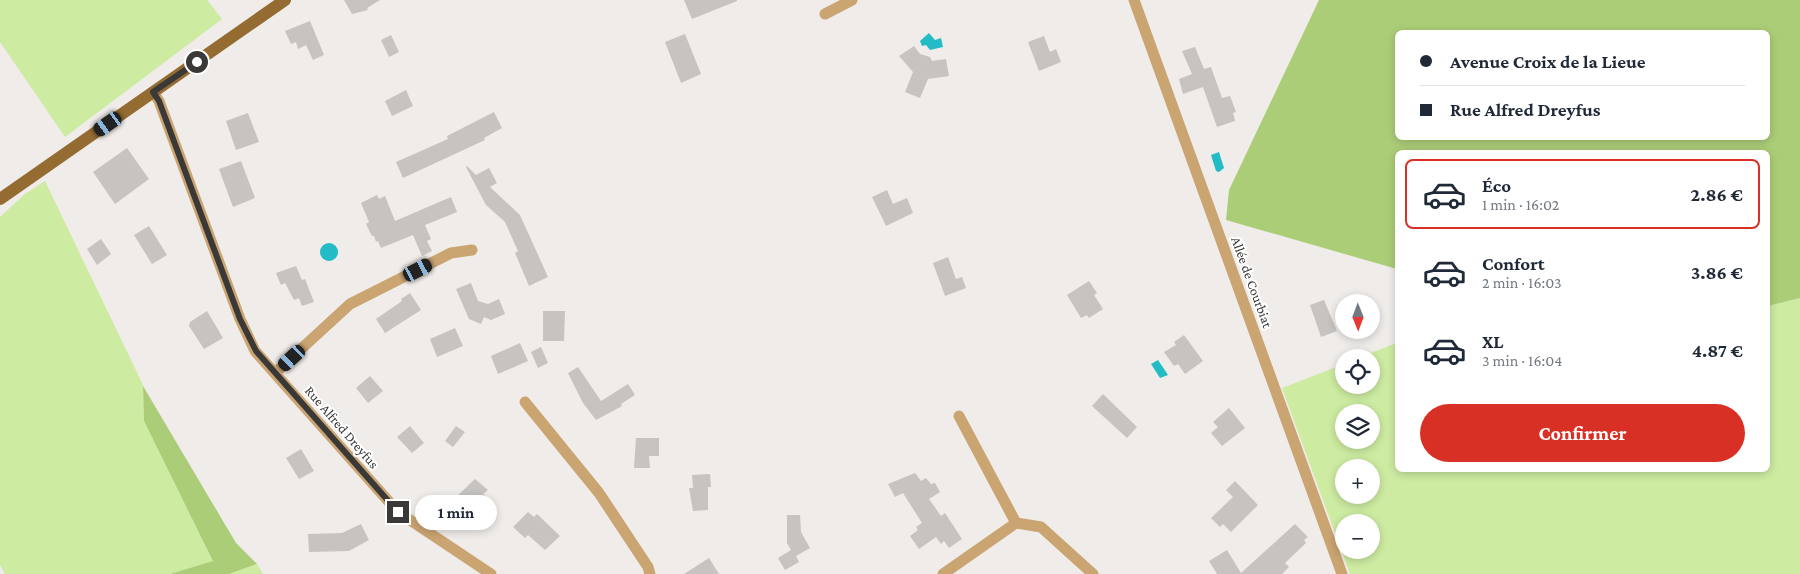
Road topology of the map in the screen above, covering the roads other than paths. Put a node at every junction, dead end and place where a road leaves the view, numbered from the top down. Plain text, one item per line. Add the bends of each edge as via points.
1 (285, 0) edge
2 (852, 0) edge
3 (1134, 0) edge
4 (825, 14) dead end
5 (153, 92) junction
6 (1, 195) edge
7 (472, 250) dead end
8 (275, 373) junction
9 (525, 402) dead end
10 (958, 416) dead end
11 (1016, 523) junction
12 (491, 574) edge
13 (650, 574) edge
14 (943, 574) edge
15 (1093, 574) edge
16 (1342, 574) edge

1 - 5 main road
2 - 4 street
3 - 16 street, Allée de Courbiat
5 - 6 main road
5 - 8 street, Rue Alfred Dreyfus via 240,319 256,351
7 - 8 street via 451,253 350,304
8 - 12 street, Rue Alfred Dreyfus via 398,512
9 - 13 street via 599,493
10 - 11 street
11 - 14 street
11 - 15 street via 1041,527

